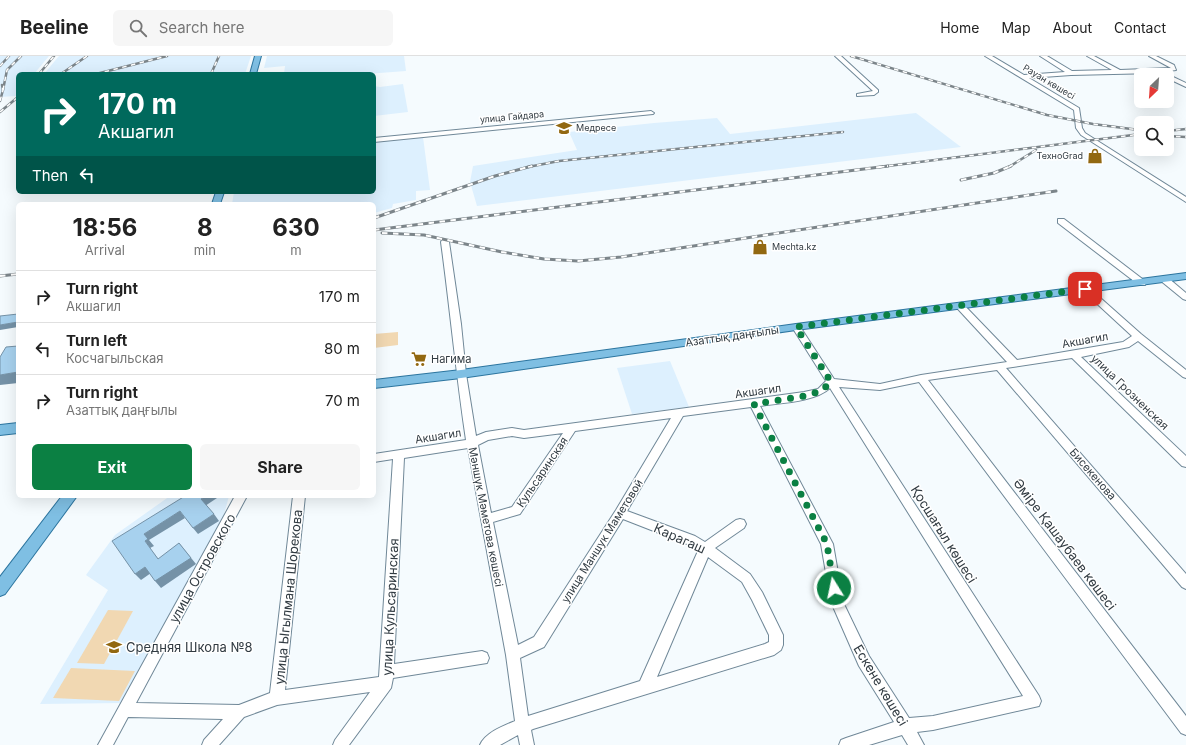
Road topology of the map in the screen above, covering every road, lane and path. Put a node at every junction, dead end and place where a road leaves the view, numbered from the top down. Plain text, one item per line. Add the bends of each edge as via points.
1 (258, 56) edge
2 (838, 56) edge
3 (988, 56) edge
4 (1043, 56) edge
5 (1090, 56) edge
6 (1152, 56) edge
7 (1173, 68) edge
8 (254, 72) edge
9 (1119, 72) junction
10 (1134, 72) edge
11 (1071, 73) junction
12 (1023, 77) junction
13 (1174, 80) edge
14 (1186, 85) edge
15 (859, 95) dead end
16 (651, 113) dead end
17 (376, 140) edge
18 (1186, 200) edge
19 (1061, 221) dead end
20 (445, 242) dead end
21 (1186, 276) edge
22 (1164, 279) junction
23 (1142, 282) junction
24 (1085, 289) junction
25 (1186, 297) edge
26 (960, 306) junction
27 (796, 327) junction
28 (1138, 336) junction
29 (1074, 355) junction
30 (1015, 364) junction
31 (999, 366) junction
32 (461, 374) junction
33 (1186, 375) edge
34 (921, 378) junction
35 (831, 382) junction
36 (376, 384) edge
37 (754, 404) junction
38 (679, 414) junction
39 (572, 428) junction
40 (472, 443) junction
41 (399, 454) junction
42 (376, 458) edge
43 (1186, 463) edge
44 (68, 498) edge
45 (240, 498) edge
46 (299, 498) edge
47 (620, 513) junction
48 (487, 519) junction
49 (740, 524) dead end
50 (705, 549) junction
51 (1186, 582) edge
52 (0, 589) edge
53 (513, 655) junction
54 (482, 658) dead end
55 (386, 677) junction
56 (645, 686) junction
57 (277, 698) junction
58 (124, 710) junction
59 (239, 712) junction
60 (523, 726) junction
61 (906, 726) junction
62 (1186, 728) edge
63 (106, 745) edge
64 (209, 745) edge
65 (340, 745) edge
66 (487, 745) edge
67 (527, 745) edge
68 (846, 745) edge
69 (917, 745) edge

1 - 8 main road
2 - 15 street via 876,91
3 - 12 street, Рауан көшесі
4 - 11 street
5 - 9 street
6 - 7 street
9 - 10 street
9 - 11 street
11 - 12 street
12 - 18 street, Рауан көшесі via 1077,109 1079,128 1090,140
13 - 14 street
16 - 17 street, улица Гайдара
19 - 23 street
20 - 32 street, Мәншүк Мәметова көшесі via 457,324
21 - 22 main road, Азаттық даңғылы
22 - 23 main road, Азаттық даңғылы
22 - 25 street
23 - 24 main road, Азаттық даңғылы
24 - 26 main road, Азаттық даңғылы
24 - 28 street
26 - 27 main road, Азаттық даңғылы
26 - 30 street
27 - 32 main road, Азаттық даңғылы
27 - 35 street, Қосшағыл көшесі
28 - 29 street, Акшагил via 1126,345
28 - 33 street
29 - 30 street, Акшагил
29 - 43 street, улица Грозненская
30 - 31 street, Акшагил
31 - 34 street, Акшагил
31 - 51 street, Бисекенова
32 - 36 main road, Азаттық даңғылы
32 - 40 street, Мәншүк Мәметова көшесі
34 - 35 street, Акшагил via 880,387
34 - 62 street, Әміре Қашаубаев көшесі
35 - 37 street, Акшагил via 821,391 804,396
35 - 61 street, Қосшағыл көшесі via 1034,701 933,723
37 - 38 street, Акшагил
37 - 61 street, Ескене көшесі via 827,544 837,602 864,661
38 - 39 street, Акшагил
38 - 47 street, улица Маншук Маметовой
39 - 40 street, Акшагил via 524,434 512,432 486,436
39 - 48 street, Кульсаринская via 516,511
40 - 41 street, Акшагил
40 - 48 street, Мәншүк Мәметова көшесі
41 - 42 street, Акшагил
41 - 55 street, улица Кульсаринская
44 - 52 main road
45 - 58 street, улица Островского
46 - 57 street, улица Ыгылмана Шорекова
47 - 50 street, Карагаш via 691,540
47 - 53 street, улица Маншук Маметовой via 539,642
48 - 53 street, Мәншүк Мәметова көшесі
49 - 50 street
50 - 56 street
50 - 56 street, Карагаш via 746,578 776,635 776,645 769,650
53 - 60 street, Мәншүк Мәметова көшесі
54 - 55 street
55 - 57 street
55 - 65 street, улица Кульсаринская
56 - 60 street
57 - 59 street
58 - 59 street
58 - 63 street, улица Островского
59 - 64 street
60 - 66 street via 500,735
60 - 67 street, Мәншүк Мәметова көшесі
61 - 68 street
61 - 69 street, Ескене көшесі

